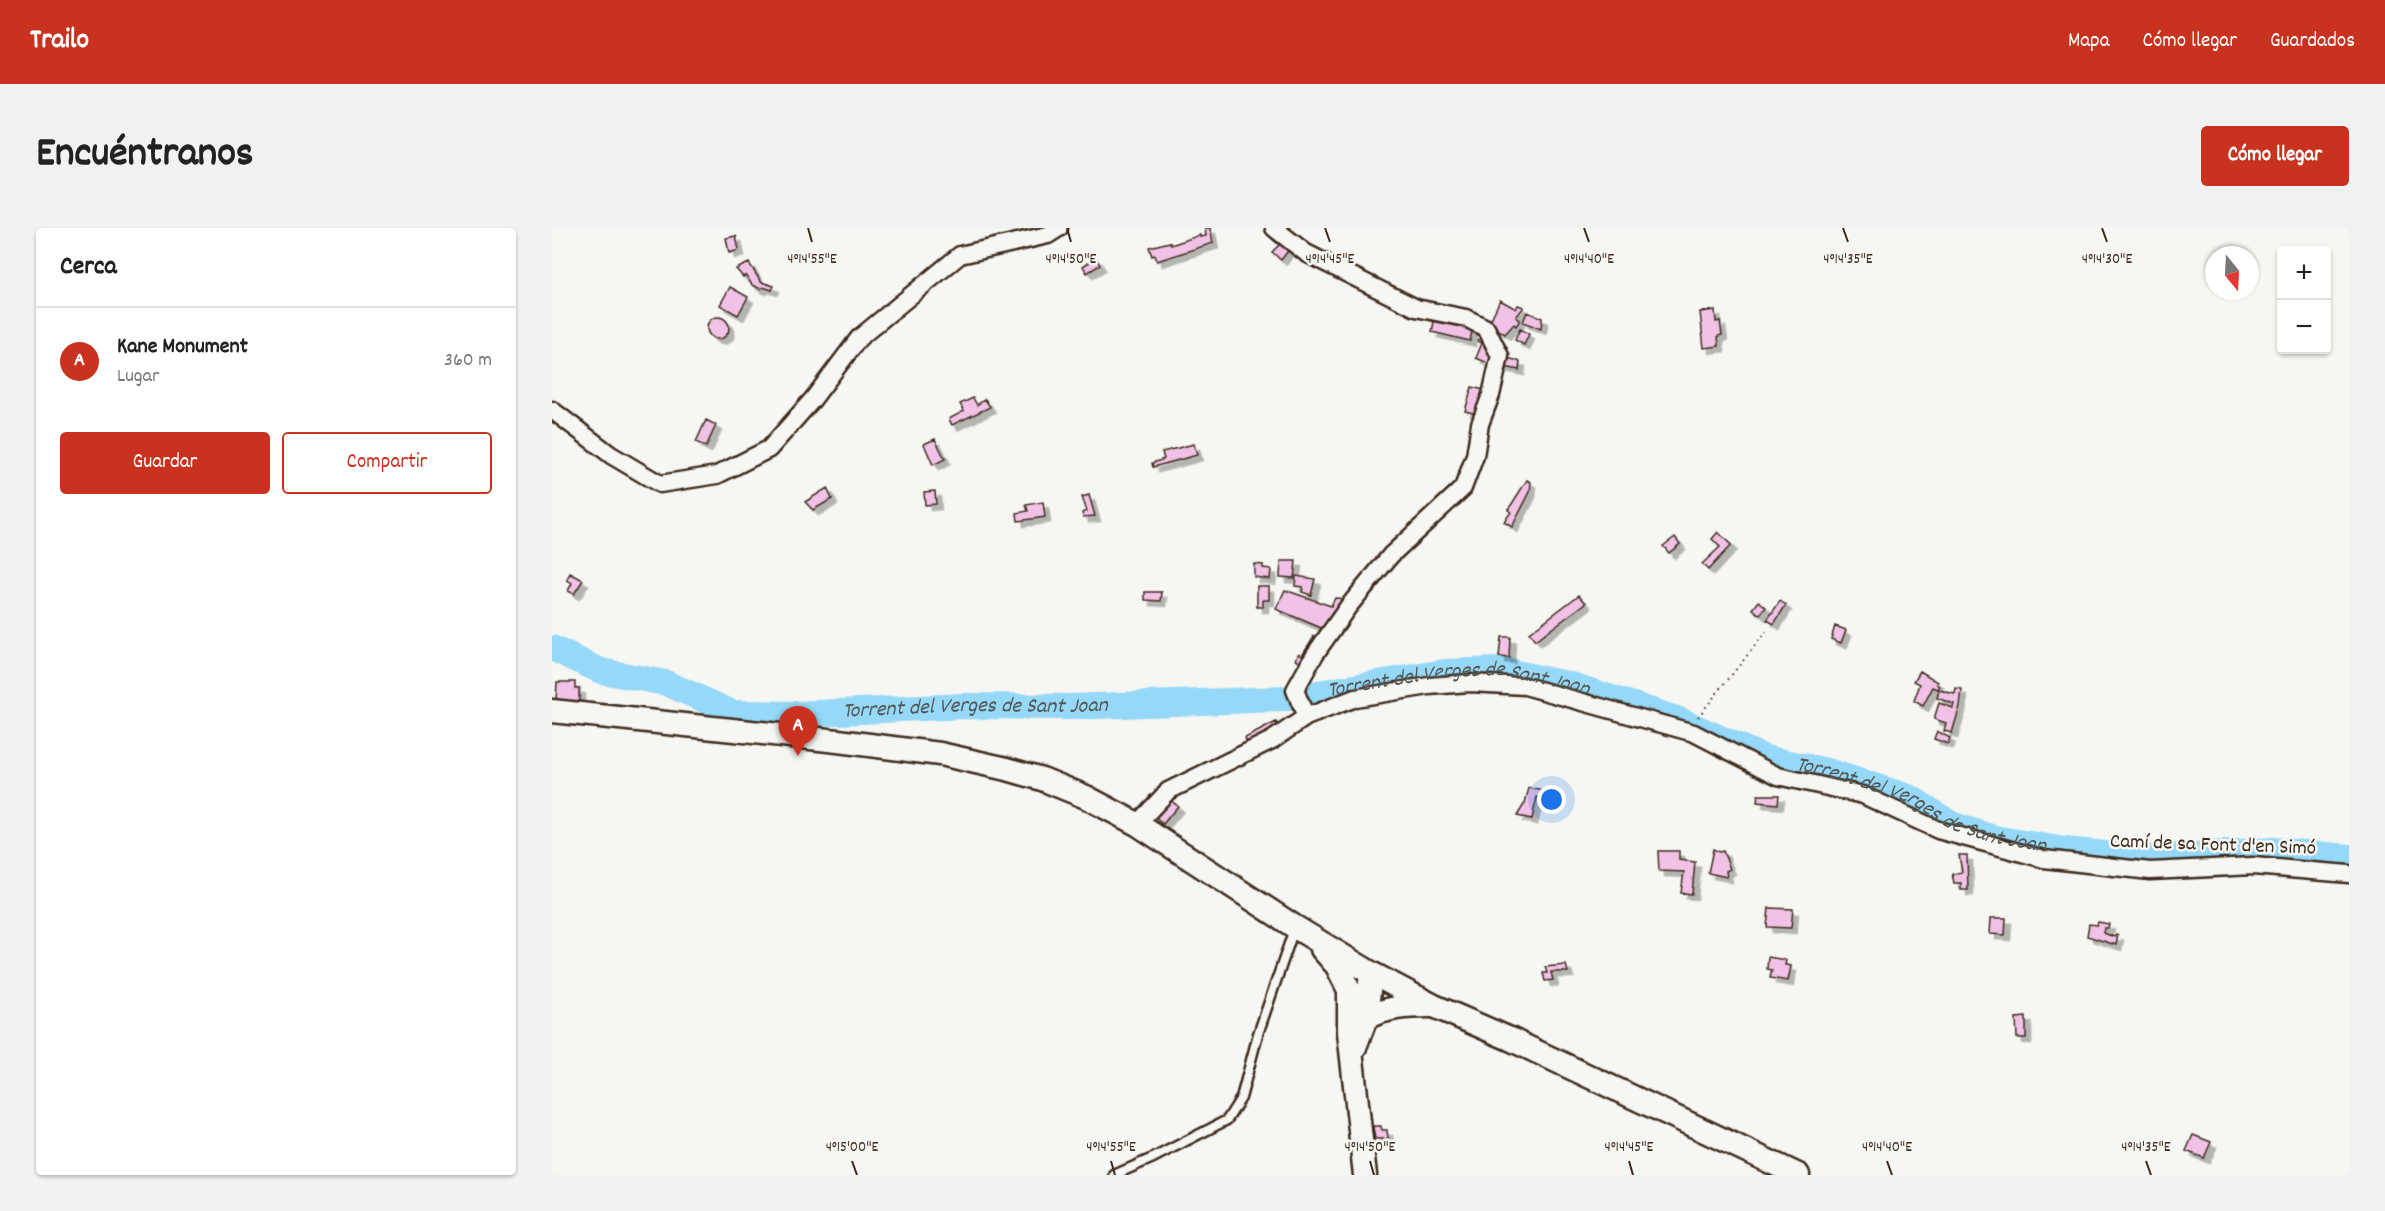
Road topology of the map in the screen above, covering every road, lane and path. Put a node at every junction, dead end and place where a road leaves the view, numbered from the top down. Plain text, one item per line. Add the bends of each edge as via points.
1 (1059, 228) edge
2 (1274, 228) edge
3 (552, 410) edge
4 (1766, 632) dead end
5 (1300, 703) junction
6 (552, 711) edge
7 (1700, 716) dead end
8 (1137, 824) junction
9 (2349, 874) edge
10 (1303, 932) junction
11 (1371, 973) junction
12 (1434, 1006) junction
13 (1358, 1011) junction
14 (1114, 1175) edge
15 (1365, 1175) edge
16 (1798, 1175) edge

1 - 3 street via 1048,235 960,255 859,338 769,449 717,475 660,484 611,455
2 - 5 street via 1306,253 1416,308 1466,318 1486,328 1500,356 1463,488 1391,555 1355,598 1315,654
4 - 7 path
5 - 8 street, Camí de sa Font d'en Simó via 1272,740 1168,791
5 - 9 street, Camí de sa Font d'en Simó via 1430,686 1526,686 1694,733 1778,776 1863,795 1938,830 2044,859 2150,871 2253,866
6 - 8 main road via 951,756 1042,779
8 - 10 main road
10 - 11 main road
10 - 13 main road via 1337,966
10 - 14 lane via 1258,1034 1241,1098 1227,1120
11 - 12 main road
11 - 13 main road
12 - 13 main road via 1401,1005
12 - 16 main road
13 - 15 main road via 1353,1054

